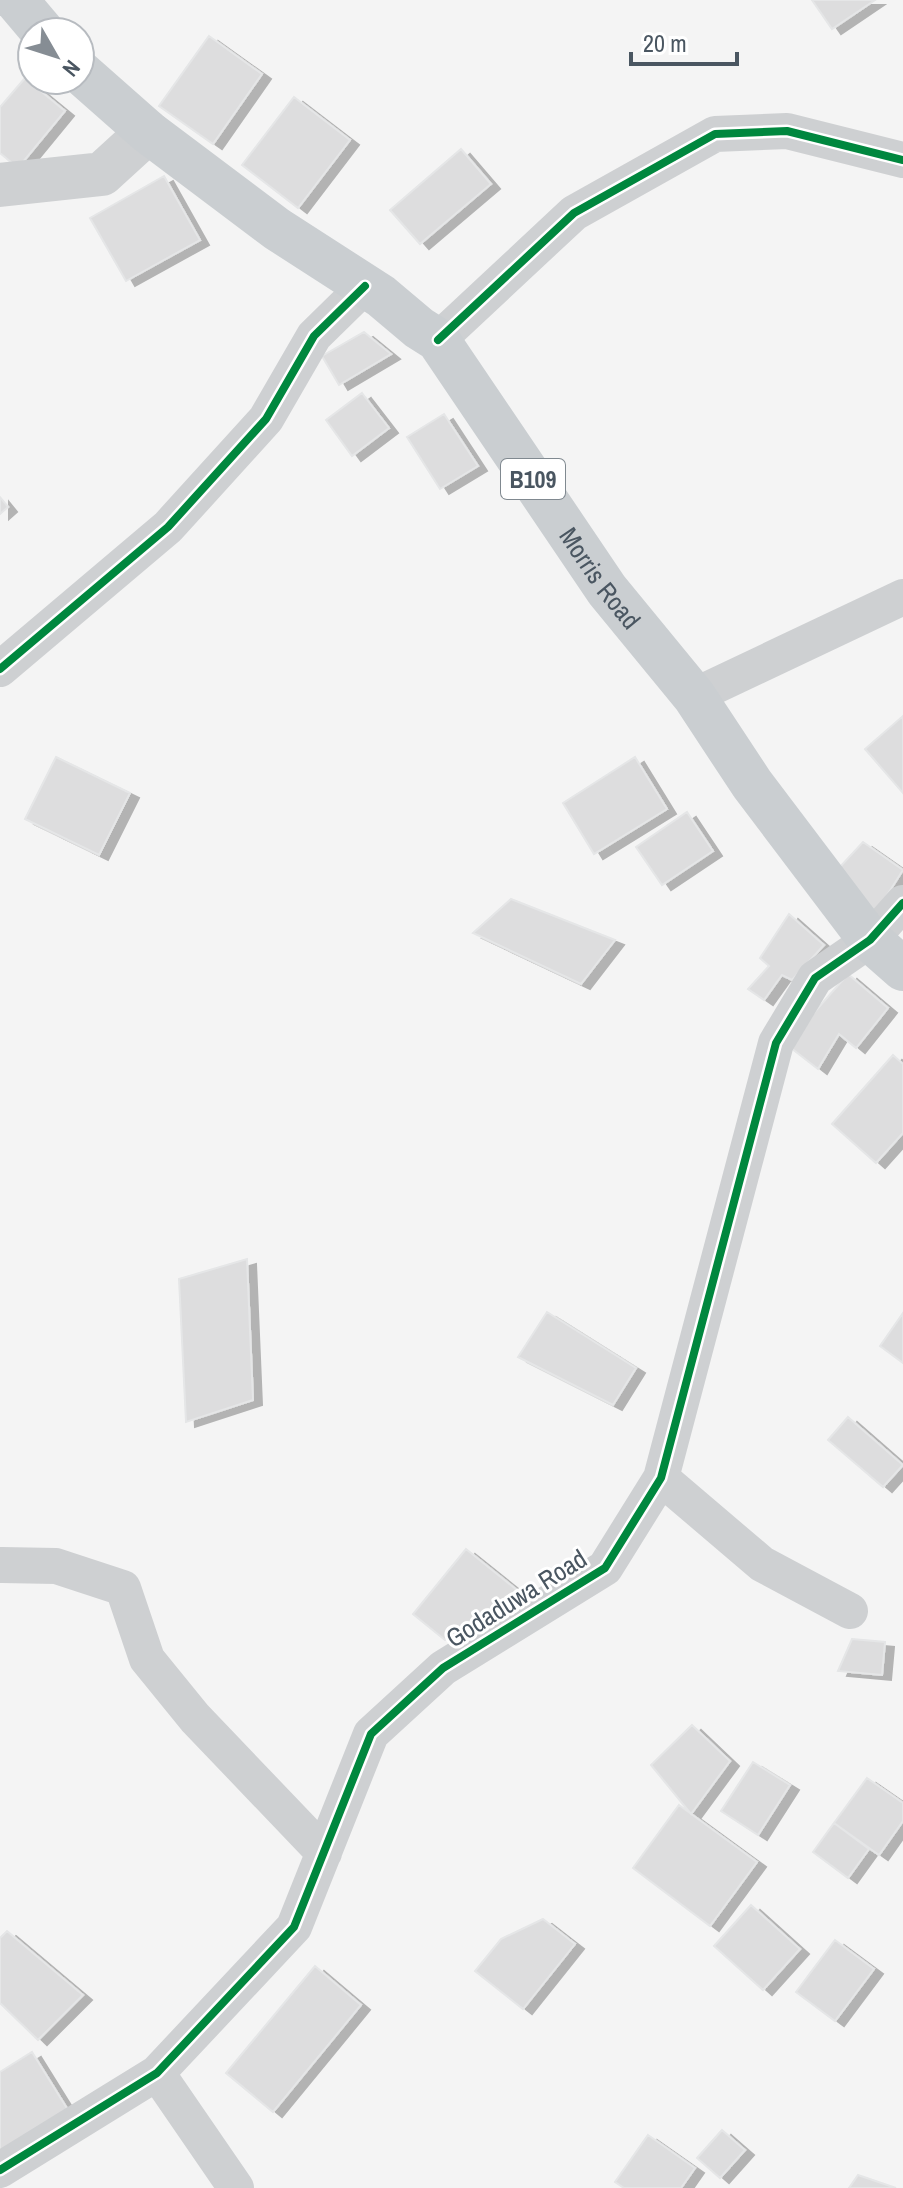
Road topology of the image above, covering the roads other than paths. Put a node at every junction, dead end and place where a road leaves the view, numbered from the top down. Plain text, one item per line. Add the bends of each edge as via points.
1 (16, 0) edge
2 (30, 16) edge
3 (96, 86) edge
4 (148, 132) junction
5 (903, 160) edge
6 (0, 185) edge
7 (365, 286) junction
8 (438, 340) junction
9 (903, 597) edge
10 (0, 669) edge
11 (694, 696) junction
12 (903, 903) edge
13 (870, 940) junction
14 (903, 969) edge
15 (661, 1478) junction
16 (2, 1565) edge
17 (850, 1611) dead end
18 (324, 1853) junction
19 (157, 2073) junction
20 (0, 2170) edge
21 (236, 2188) edge

1 - 2 main road
3 - 4 main road, Morris Road / B109
4 - 6 street via 102,174
4 - 7 main road, Morris Road / B109 via 277,229
5 - 8 street via 787,131 715,134 574,213
7 - 8 main road, Morris Road / B109
7 - 10 street via 314,336 266,419 168,527
8 - 11 main road, Morris Road / B109 via 607,590
9 - 11 street
11 - 13 main road, Morris Road / B109 via 752,784
12 - 13 street, Godaduwa Road
13 - 14 main road, Morris Road / B109
13 - 15 street, Godaduwa Road via 815,978 776,1043
15 - 17 street via 762,1564
15 - 18 street, Godaduwa Road via 605,1568 443,1668 371,1734
16 - 18 street via 56,1566 123,1588 147,1659 195,1718
18 - 19 street, Godaduwa Road via 294,1927
19 - 20 street, Godaduwa Road
19 - 21 street

